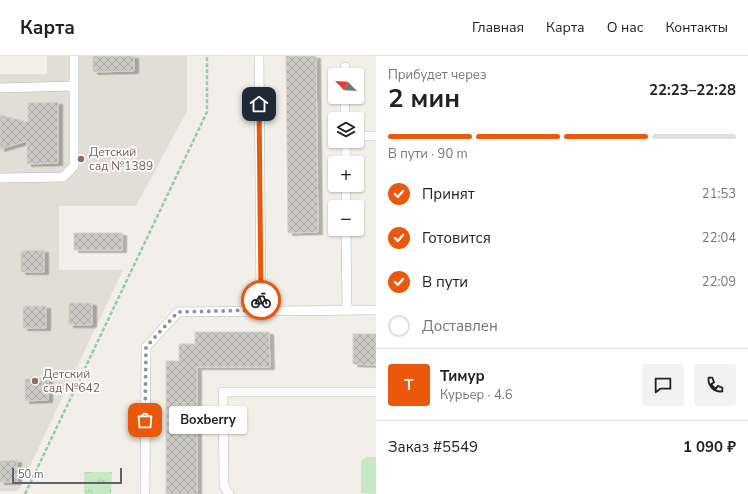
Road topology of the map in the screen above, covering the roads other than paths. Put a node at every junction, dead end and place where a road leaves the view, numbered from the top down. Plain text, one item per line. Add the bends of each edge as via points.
1 (74, 56) edge
2 (259, 56) edge
3 (74, 86) junction
4 (0, 88) edge
5 (364, 136) edge
6 (376, 136) edge
7 (0, 178) edge
8 (346, 236) edge
9 (261, 310) junction
10 (347, 310) junction
11 (376, 310) edge
12 (376, 392) edge
13 (145, 494) edge
14 (229, 494) edge

1 - 3 lane
2 - 9 lane
3 - 4 lane
3 - 7 lane via 74,166 63,177
5 - 6 lane
8 - 10 lane
9 - 10 lane
9 - 13 lane via 178,312 146,347
10 - 11 lane
12 - 14 lane via 223,392 224,486

